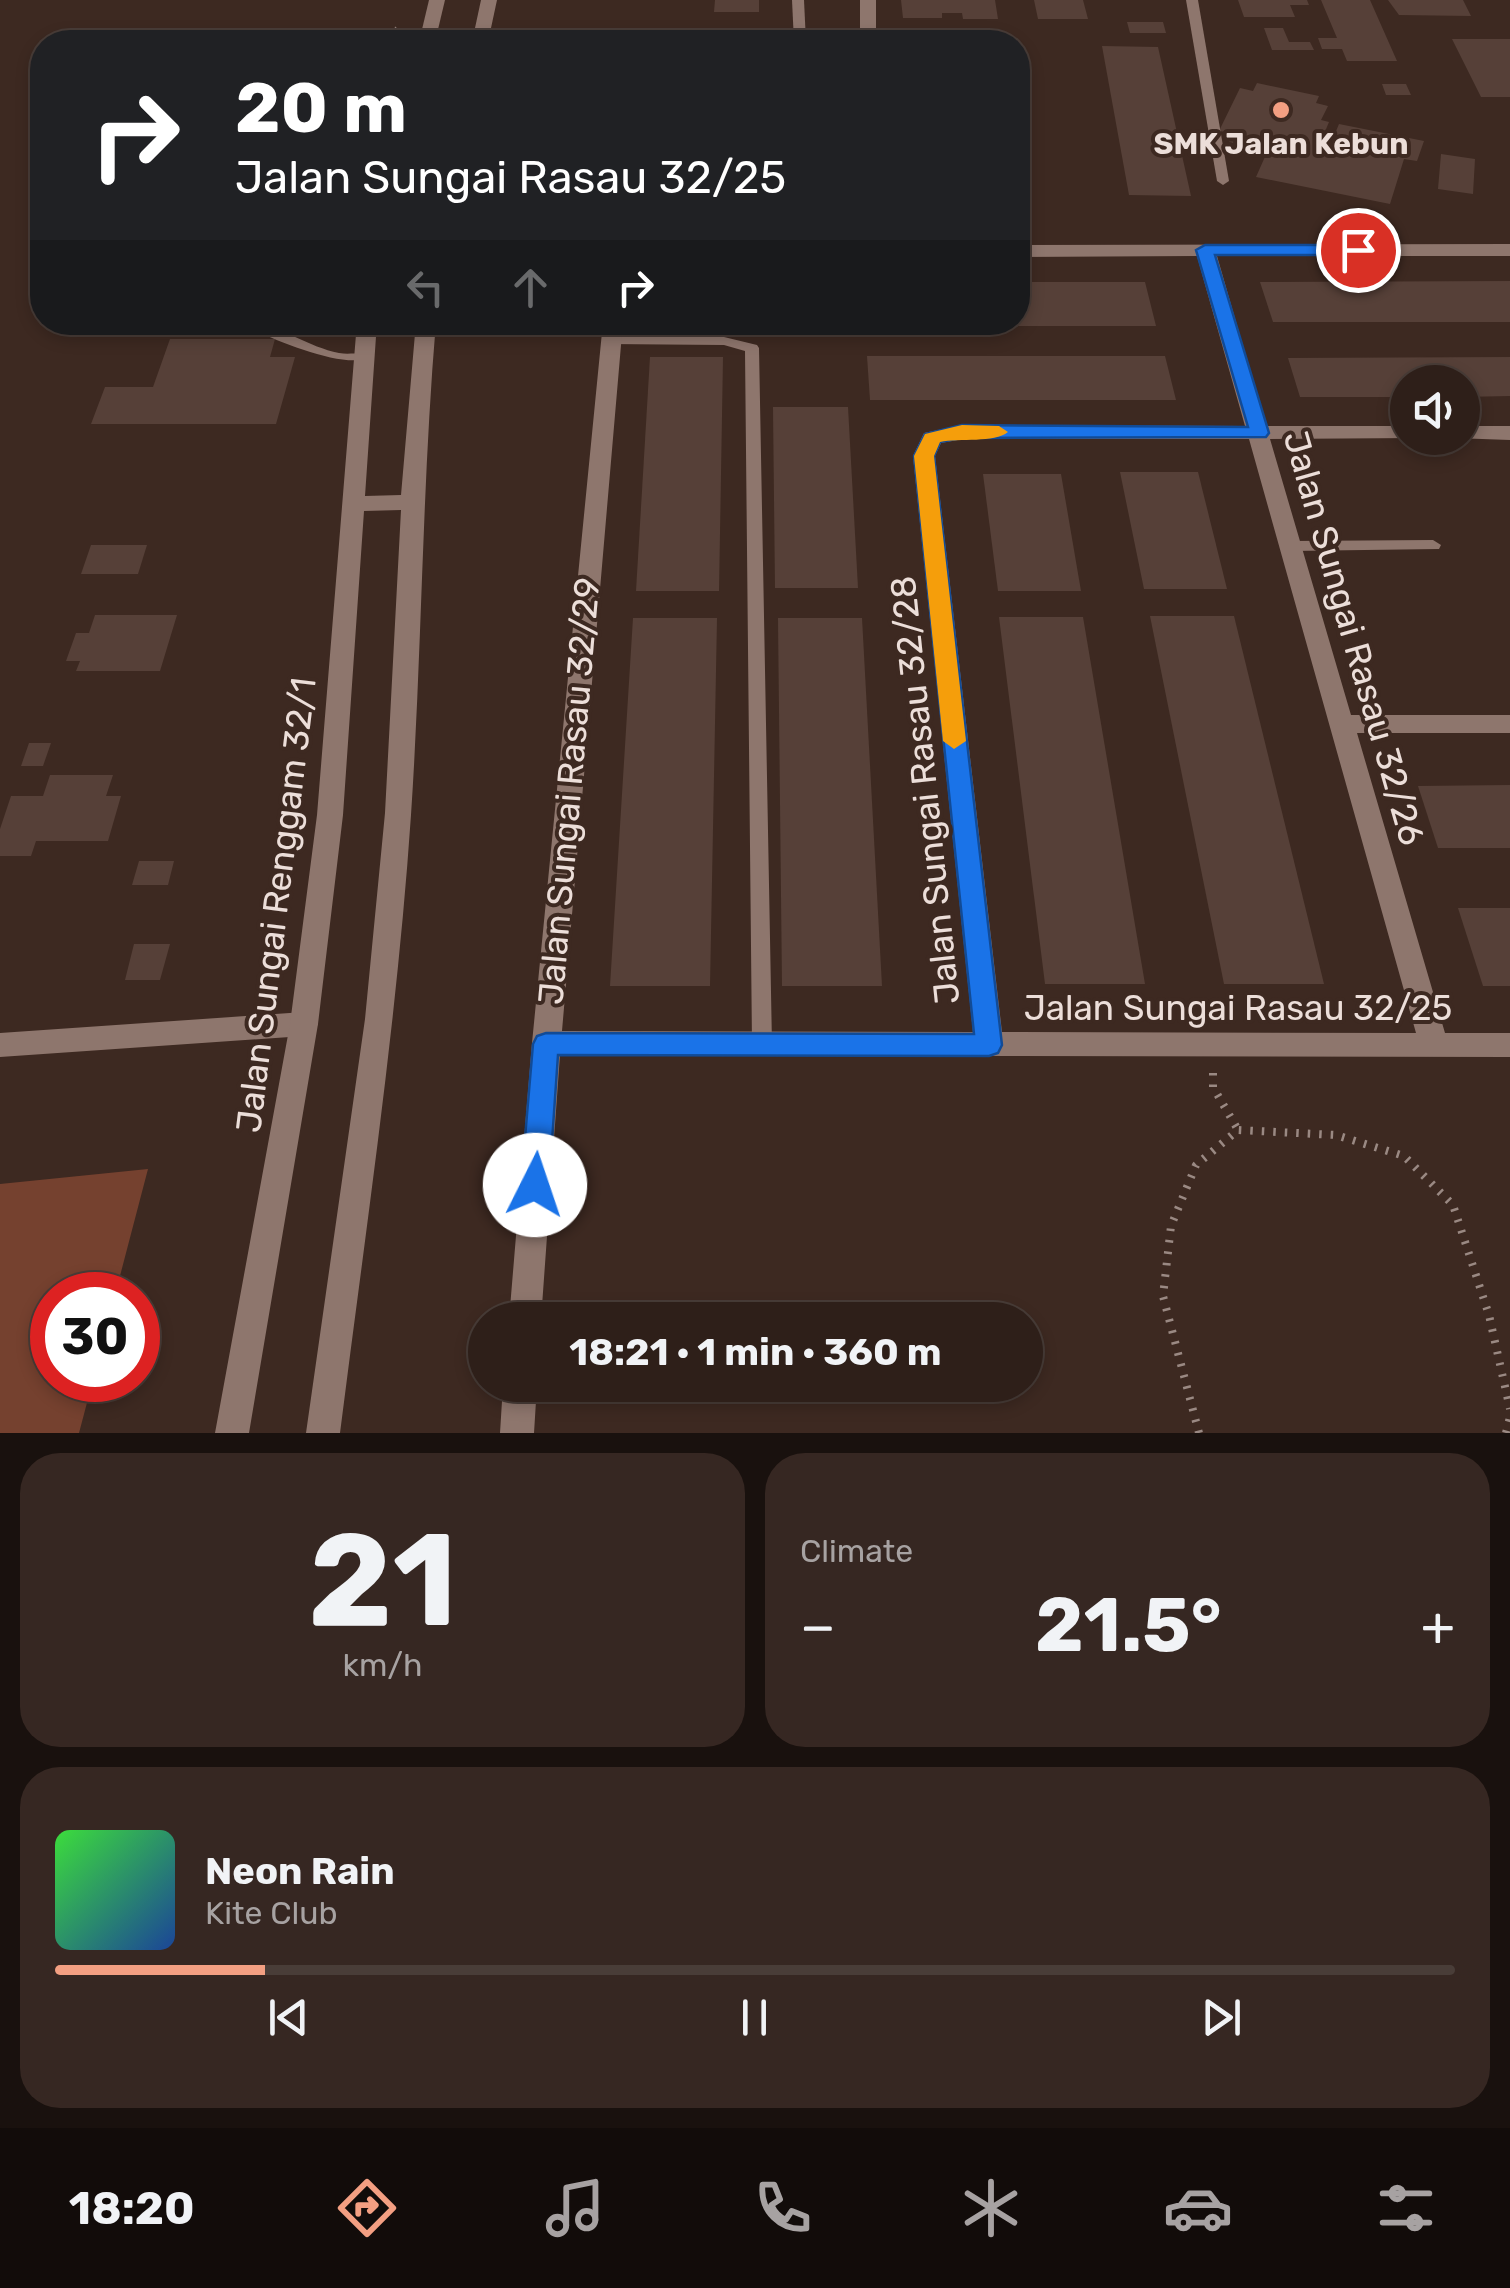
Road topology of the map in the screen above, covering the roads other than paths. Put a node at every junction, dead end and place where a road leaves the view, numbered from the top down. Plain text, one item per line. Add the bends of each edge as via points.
1 (436, 0) edge
2 (489, 0) edge
3 (798, 0) edge
4 (868, 0) edge
5 (1192, 0) edge
6 (430, 30) edge
7 (483, 30) edge
8 (799, 30) edge
9 (868, 30) edge
10 (1224, 181) dead end
11 (1205, 250) junction
12 (1510, 250) edge
13 (1030, 251) edge
14 (281, 335) edge
15 (365, 335) edge
16 (424, 335) edge
17 (612, 335) edge
18 (646, 335) edge
19 (362, 357) junction
20 (1259, 433) junction
21 (1390, 433) edge
22 (1480, 433) edge
23 (1510, 433) edge
24 (413, 502) junction
25 (352, 504) junction
26 (1432, 544) dead end
27 (1292, 546) junction
28 (1342, 724) junction
29 (1510, 724) edge
30 (304, 1024) junction
31 (546, 1044) junction
32 (0, 1045) edge
33 (762, 1045) junction
34 (989, 1045) junction
35 (1510, 1045) edge
36 (1434, 1046) junction
37 (526, 1302) edge
38 (519, 1402) edge
39 (232, 1433) edge
40 (322, 1433) edge
41 (517, 1433) edge

1 - 6 street
2 - 7 street
3 - 8 lane
4 - 9 street
5 - 10 lane
11 - 12 street
11 - 13 street
11 - 20 street, Jalan Sungai Rasau 32/26
14 - 19 lane via 337,357
15 - 19 street, Jalan Sungai Renggam 32/1
16 - 24 street
17 - 31 street, Jalan Sungai Rasau 32/29
18 - 33 lane via 752,348
19 - 25 street, Jalan Sungai Renggam 32/1
20 - 21 street
20 - 27 street, Jalan Sungai Rasau 32/26
20 - 34 street, Jalan Sungai Rasau 32/28 via 962,432 932,438 924,456
22 - 23 street
24 - 25 street
24 - 40 street via 398,813 379,1019
25 - 30 street, Jalan Sungai Renggam 32/1 via 330,815
26 - 27 lane
27 - 28 street, Jalan Sungai Rasau 32/26
28 - 29 street
28 - 36 street, Jalan Sungai Rasau 32/26
30 - 32 street
30 - 39 street, Jalan Sungai Renggam 32/1
31 - 33 street, Jalan Sungai Rasau 32/25
31 - 37 street, Jalan Sungai Rasau 32/29
33 - 34 street, Jalan Sungai Rasau 32/25
34 - 36 street, Jalan Sungai Rasau 32/25
35 - 36 street, Jalan Sungai Rasau 32/25
38 - 41 street

